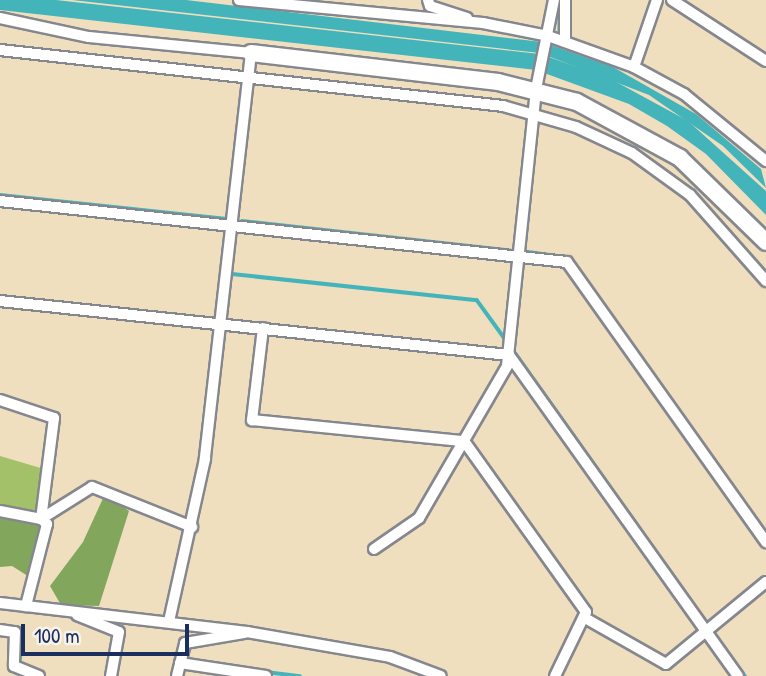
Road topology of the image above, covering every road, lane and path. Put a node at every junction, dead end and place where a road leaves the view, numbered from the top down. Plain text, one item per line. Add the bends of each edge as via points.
1 (239, 0) edge
2 (428, 0) edge
3 (554, 0) edge
4 (565, 0) edge
5 (657, 0) edge
6 (672, 0) edge
7 (0, 18) edge
8 (482, 23) junction
9 (547, 39) junction
10 (565, 42) junction
11 (0, 50) edge
12 (251, 53) junction
13 (766, 61) edge
14 (634, 67) junction
15 (248, 77) junction
16 (536, 85) junction
17 (534, 116) junction
18 (766, 161) edge
19 (0, 201) edge
20 (232, 225) junction
21 (766, 242) edge
22 (520, 256) junction
23 (766, 281) edge
24 (0, 301) edge
25 (221, 323) junction
26 (263, 328) junction
27 (509, 355) junction
28 (0, 400) edge
29 (464, 441) junction
30 (0, 511) edge
31 (41, 519) junction
32 (192, 527) junction
33 (766, 542) edge
34 (374, 549) dead end
35 (766, 582) edge
36 (0, 603) edge
37 (26, 606) junction
38 (76, 612) junction
39 (585, 618) junction
40 (169, 621) junction
41 (0, 630) edge
42 (706, 631) junction
43 (247, 632) junction
44 (180, 663) junction
45 (39, 676) edge
46 (111, 676) edge
47 (177, 676) edge
48 (266, 676) edge
49 (441, 676) edge
50 (555, 676) edge
51 (738, 676) edge

1 - 8 street
2 - 8 street via 430,6
3 - 9 street
4 - 10 street
5 - 14 street
6 - 13 street
7 - 12 street via 89,37
8 - 9 street
9 - 10 street
9 - 16 street
10 - 14 street
11 - 15 street
12 - 15 street
12 - 16 street
14 - 18 street via 684,94
15 - 17 street via 503,106
15 - 20 street
16 - 17 street
16 - 21 street via 615,118 680,158
17 - 22 street
17 - 23 street via 607,141 662,173 712,215
19 - 20 street
20 - 22 street
20 - 25 street
22 - 27 street
22 - 33 street via 567,262
24 - 25 street
25 - 26 street
25 - 32 street
26 - 27 street
26 - 29 street via 252,420
27 - 29 street
27 - 42 street
28 - 31 street via 54,418
29 - 34 street via 419,518
29 - 39 street
30 - 31 street
31 - 32 street via 92,487
31 - 37 street via 47,524
32 - 40 street
35 - 42 street
36 - 37 street
37 - 38 street
38 - 40 street
38 - 46 street via 79,619 118,632
39 - 42 street via 666,664
39 - 50 street
40 - 43 street
41 - 45 street via 15,632 14,666
42 - 51 street
43 - 44 street via 185,643
43 - 49 street via 390,657
44 - 47 street
44 - 48 street

